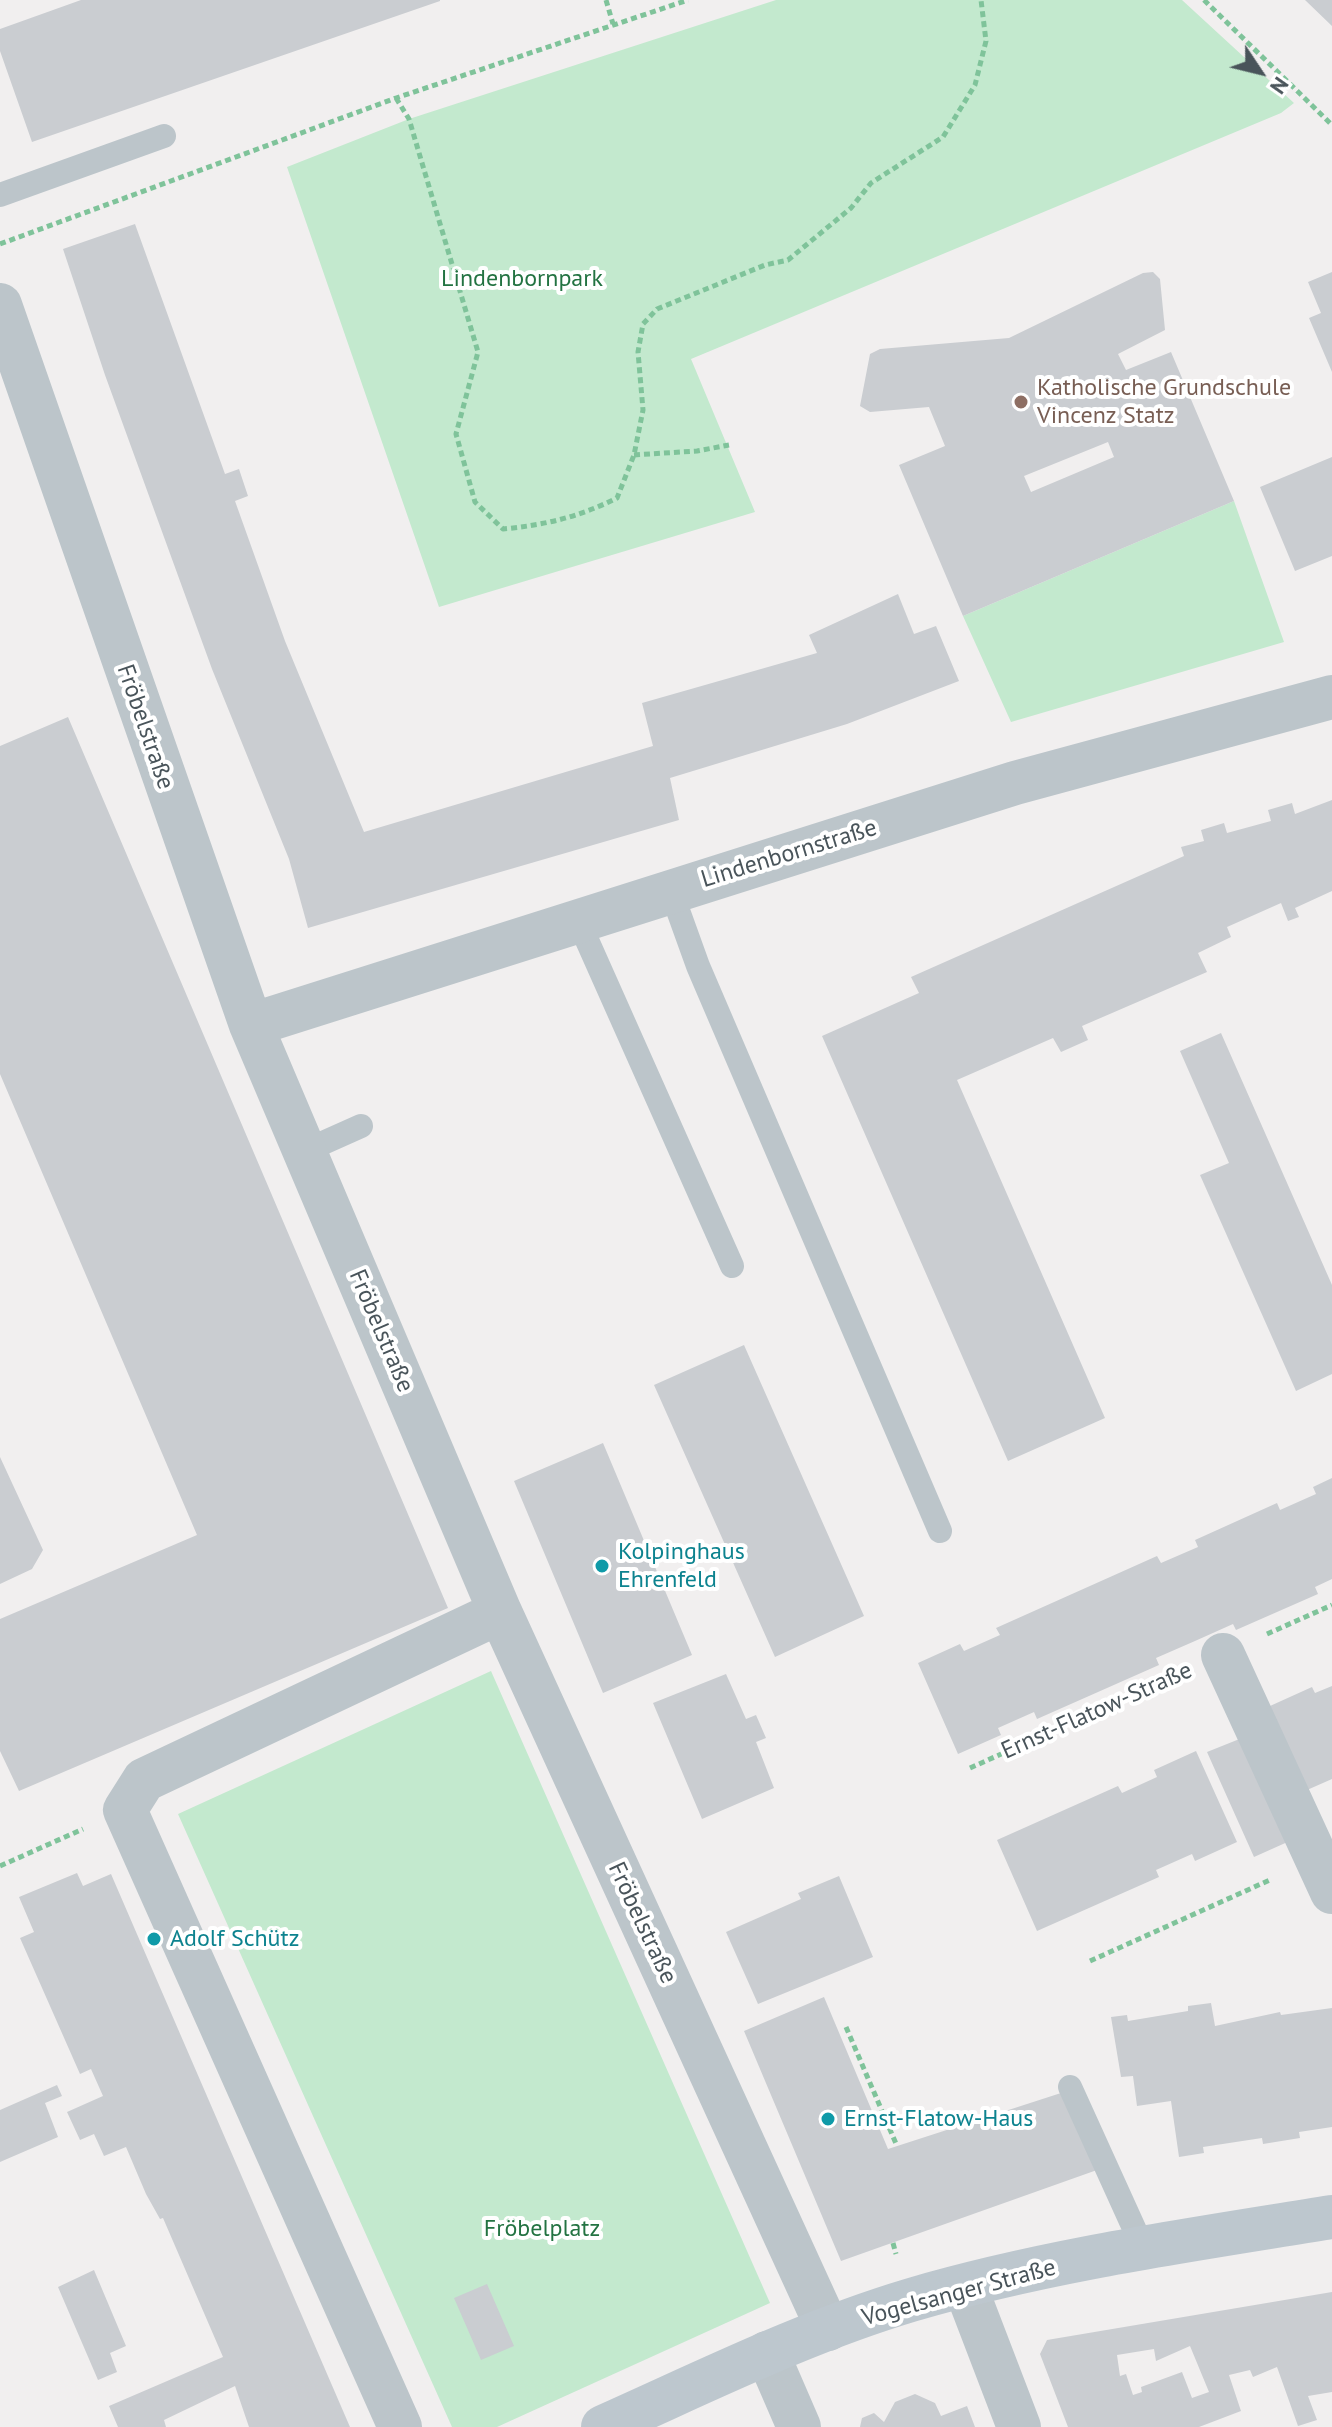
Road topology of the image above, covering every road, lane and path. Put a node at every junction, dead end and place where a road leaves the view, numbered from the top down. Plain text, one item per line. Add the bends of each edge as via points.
1 (606, 0) edge
2 (688, 0) edge
3 (981, 0) edge
4 (1204, 0) edge
5 (613, 24) junction
6 (396, 98) junction
7 (1331, 122) edge
8 (164, 136) dead end
9 (0, 195) edge
10 (0, 244) edge
11 (0, 305) edge
12 (729, 445) dead end
13 (634, 455) junction
14 (1332, 697) edge
15 (671, 891) junction
16 (578, 920) junction
17 (251, 1025) junction
18 (361, 1126) dead end
19 (305, 1151) junction
20 (732, 1266) dead end
21 (940, 1531) dead end
22 (1332, 1605) edge
23 (500, 1612) junction
24 (1223, 1655) junction
25 (970, 1768) dead end
26 (125, 1810) junction
27 (0, 1866) edge
28 (1324, 1876) edge
29 (1090, 1961) dead end
30 (846, 2027) dead end
31 (1070, 2087) dead end
32 (897, 2146) dead end
33 (1332, 2217) edge
34 (1143, 2248) junction
35 (965, 2286) junction
36 (828, 2329) junction
37 (767, 2353) junction
38 (400, 2427) edge
39 (603, 2427) edge
40 (799, 2427) edge
41 (1019, 2427) edge

1 - 5 path
2 - 5 path
3 - 13 path via 986,41 975,85 943,137 871,183 842,216 788,260 657,309 643,324 638,352 643,410
4 - 7 path
5 - 6 path
6 - 10 path
6 - 13 path via 409,119 478,352 456,434 475,502 503,529 548,525 617,498
8 - 9 lane
11 - 17 street, Fröbelstraße
12 - 13 path
14 - 15 street, Lindenbornstraße via 1015,783
15 - 16 street, Lindenbornstraße
15 - 21 lane via 698,966
16 - 17 street, Lindenbornstraße
16 - 20 lane
17 - 19 street, Fröbelstraße
18 - 19 lane
19 - 23 street, Fröbelstraße
22 - 24 path, Ernst-Flatow-Straße
23 - 26 street via 144,1780
23 - 36 street, Fröbelstraße
24 - 25 path, Ernst-Flatow-Straße
24 - 28 street, Ernst-Flatow-Straße
26 - 27 path
26 - 38 street
28 - 29 path
30 - 32 path
31 - 34 lane
33 - 34 street, Vogelsanger Straße
34 - 35 street, Vogelsanger Straße
35 - 36 street, Vogelsanger Straße
35 - 41 street
36 - 37 street, Vogelsanger Straße
37 - 39 street, Vogelsanger Straße
37 - 40 street

